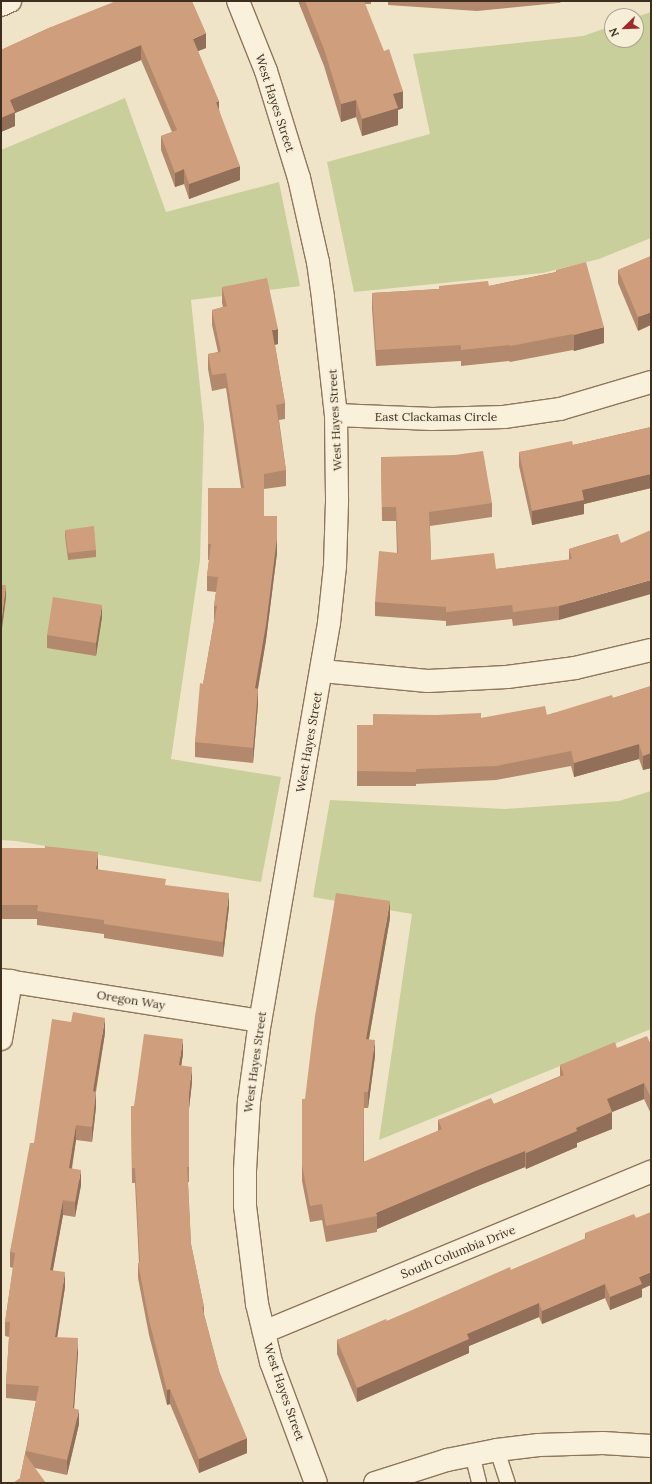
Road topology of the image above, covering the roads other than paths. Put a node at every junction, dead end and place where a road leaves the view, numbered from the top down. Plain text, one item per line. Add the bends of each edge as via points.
1 (10, 1) edge
2 (238, 1) edge
3 (1, 5) edge
4 (651, 382) edge
5 (336, 415) junction
6 (651, 650) edge
7 (322, 671) junction
8 (6, 980) edge
9 (260, 1021) junction
10 (1, 1039) edge
11 (651, 1172) edge
12 (264, 1332) junction
13 (651, 1446) edge
14 (497, 1450) junction
15 (472, 1454) junction
16 (316, 1483) edge
17 (375, 1483) edge
18 (479, 1483) edge
19 (508, 1483) edge

1 - 3 street
2 - 5 street, West Hayes Street via 266,71 299,178 318,262
4 - 5 street, East Clackamas Circle via 560,409 504,417 432,419
5 - 7 street, West Hayes Street via 335,566
6 - 7 street via 574,668 506,678 428,681
7 - 9 street, West Hayes Street
8 - 9 street, Oregon Way
8 - 10 street
9 - 12 street, West Hayes Street via 249,1101 245,1206 252,1271
11 - 12 street, South Columbia Drive
12 - 16 street, West Hayes Street via 282,1395
13 - 14 street via 603,1443 539,1445
14 - 15 street
14 - 19 lane
15 - 17 street
15 - 18 lane

